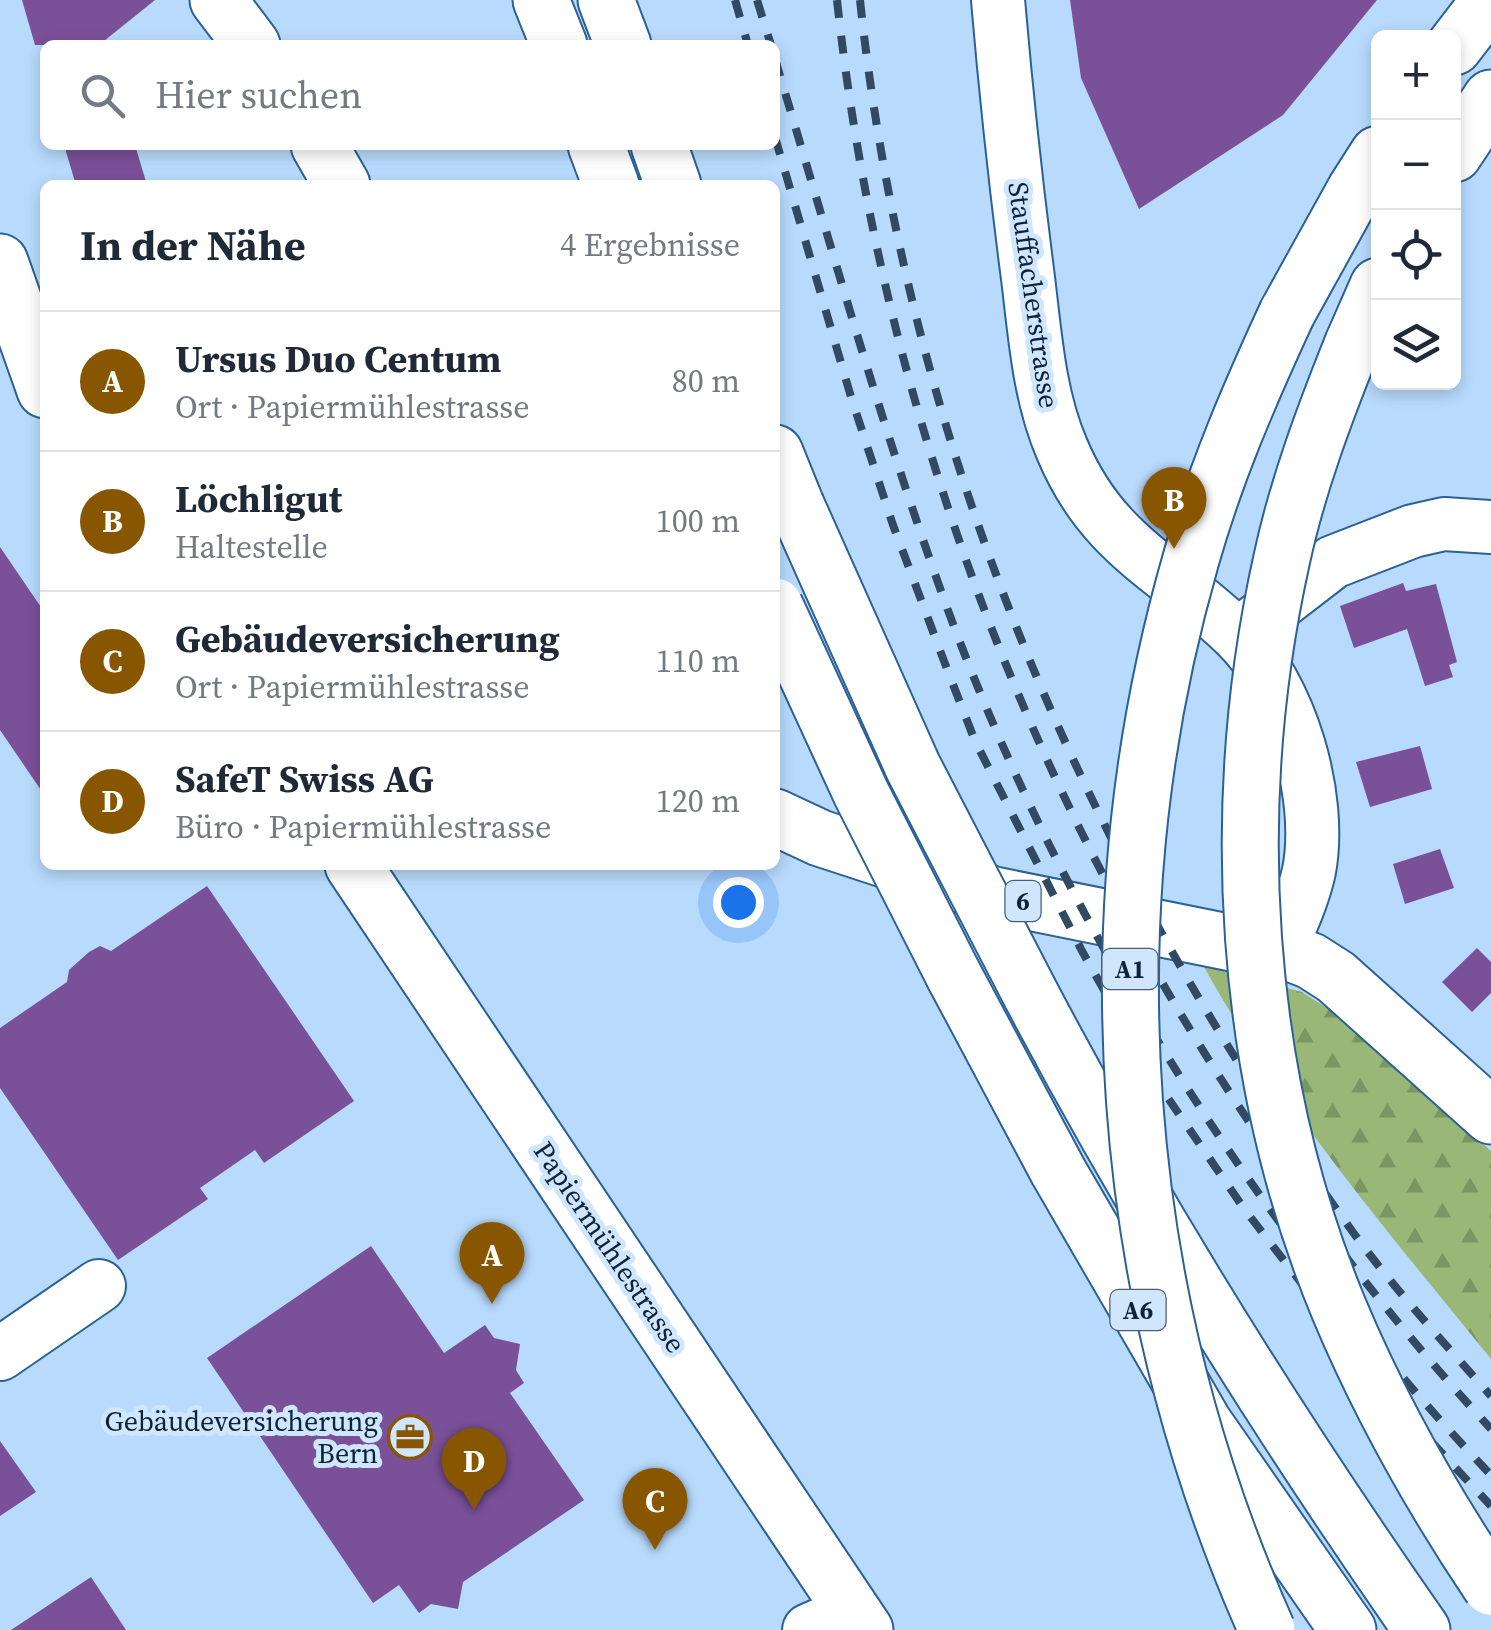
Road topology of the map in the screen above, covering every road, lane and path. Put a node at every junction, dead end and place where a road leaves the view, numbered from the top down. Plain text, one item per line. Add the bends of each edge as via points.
1 (218, 0) edge
2 (541, 0) edge
3 (998, 0) edge
4 (1490, 0) edge
5 (1461, 38) edge
6 (248, 40) edge
7 (557, 40) edge
8 (1491, 98) edge
9 (1461, 143) edge
10 (322, 150) edge
11 (598, 150) edge
12 (661, 150) edge
13 (1371, 165) edge
14 (339, 180) edge
15 (608, 180) edge
16 (671, 180) edge
17 (1, 271) edge
18 (1372, 300) edge
19 (40, 376) edge
20 (780, 465) edge
21 (1491, 527) edge
22 (780, 617) edge
23 (1238, 636) junction
24 (780, 819) edge
25 (356, 870) edge
26 (1280, 950) junction
27 (1491, 1116) edge
28 (99, 1286) dead end
29 (0, 1354) edge
30 (1491, 1587) edge
31 (842, 1624) edge
32 (1268, 1630) edge
33 (1348, 1630) edge
34 (1422, 1630) edge

1 - 6 main road
2 - 7 main road
3 - 23 street, Stauffacherstrasse via 1034,321 1054,429 1110,527
4 - 5 main road
8 - 9 main road
10 - 14 main road
11 - 15 main road
12 - 16 main road
13 - 32 main road, A1, bridge via 1287,313 1222,464 1164,666 1134,874 1131,1073 1155,1274 1208,1482
17 - 19 main road
18 - 30 main road, bridge via 1328,406 1282,557 1258,701 1250,804 1252,913 1278,1110 1338,1307 1426,1486
20 - 34 main road, A6, bridge via 914,766 1030,993 1162,1229
21 - 23 street via 1444,524 1333,562
22 - 33 main road, A6, bridge via 868,808 1058,1171 1204,1424
23 - 26 street, Stauffacherstrasse via 1296,736 1310,799 1308,874
24 - 26 main road, 6 via 994,895
25 - 31 main road, Papiermühlestrasse
26 - 27 main road, 6 via 1336,977
28 - 29 street

